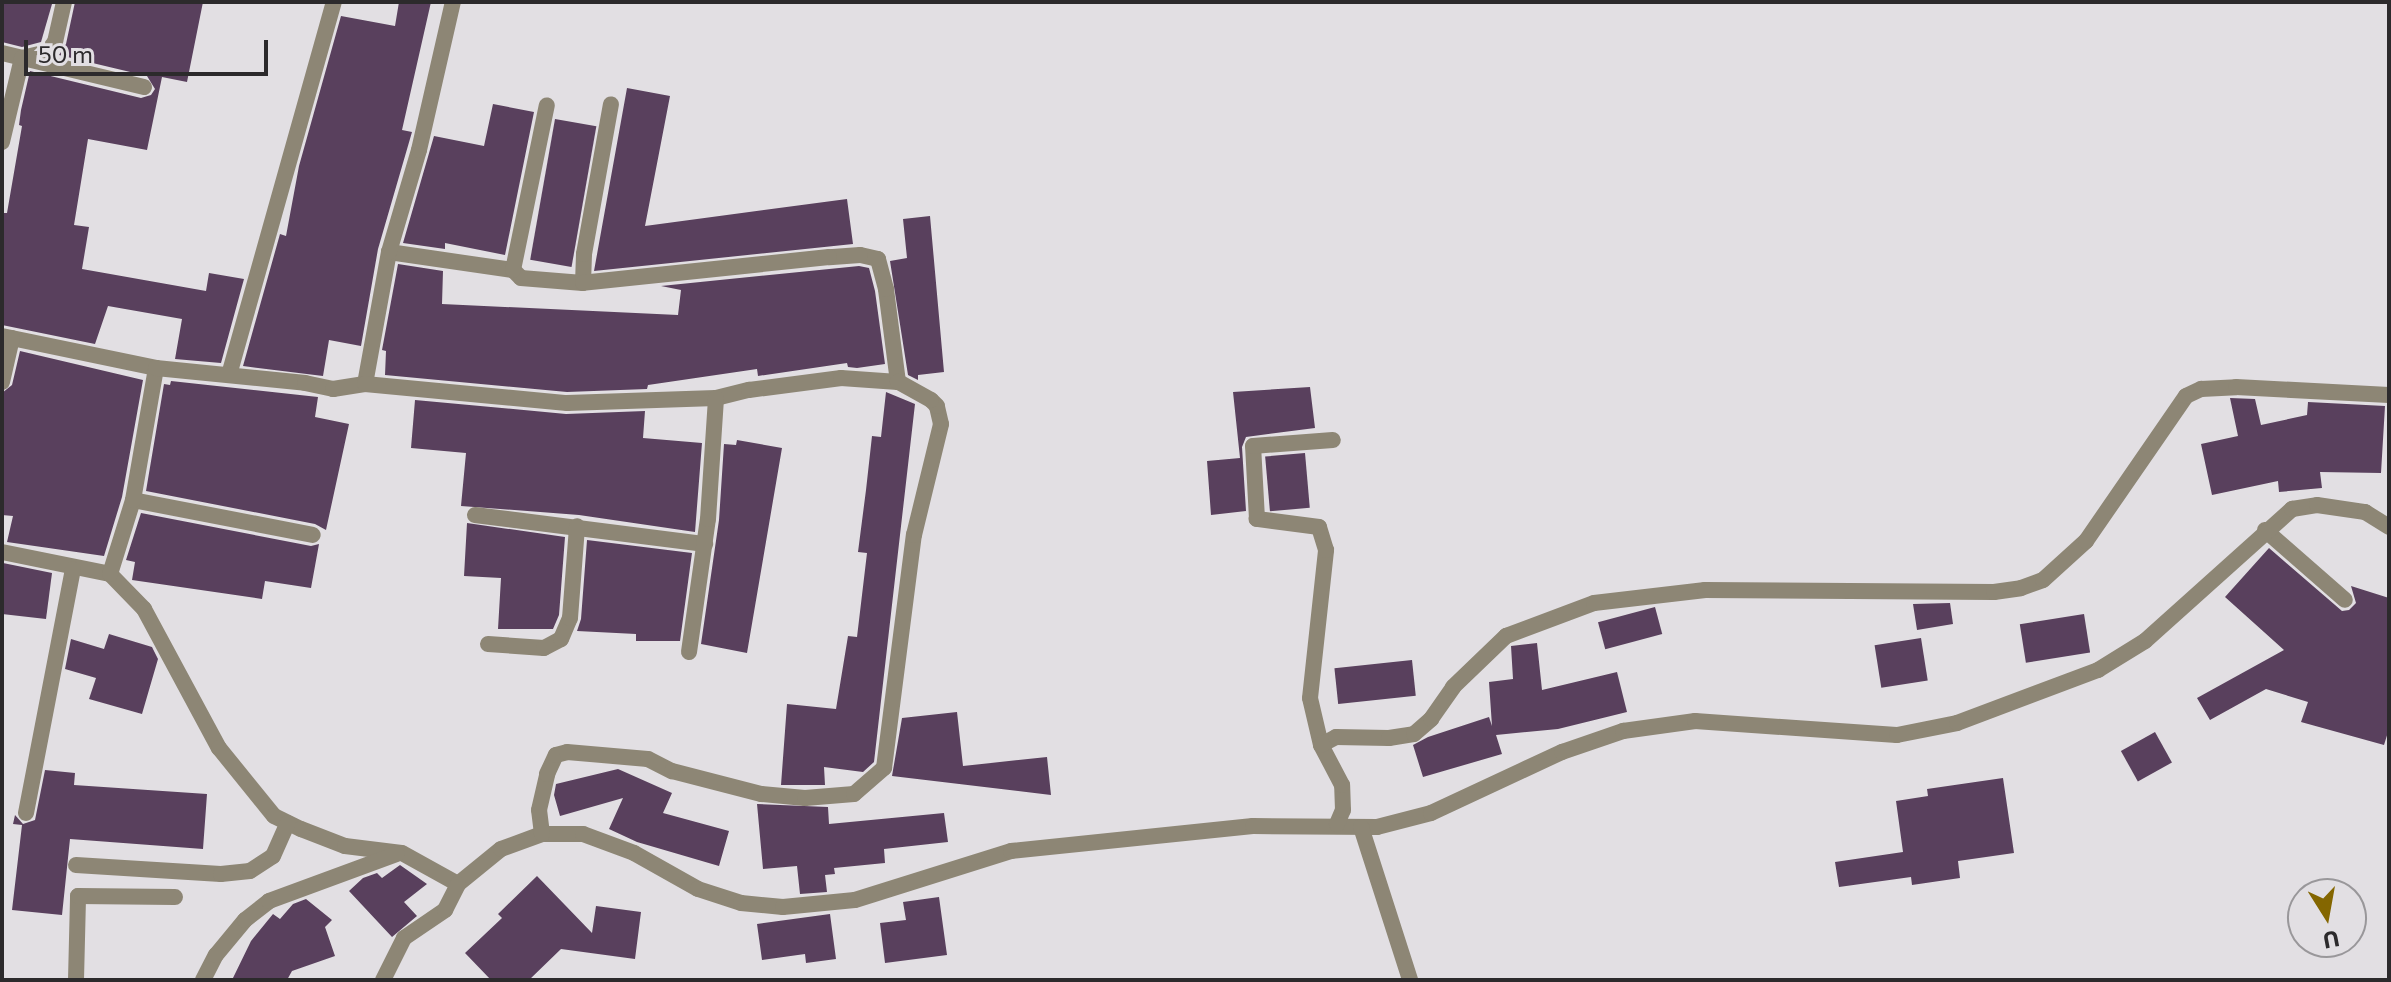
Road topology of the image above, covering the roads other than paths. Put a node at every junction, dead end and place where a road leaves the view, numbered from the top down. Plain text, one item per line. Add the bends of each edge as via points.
1 (64, 2) edge
2 (334, 2) edge
3 (453, 2) edge
4 (2, 53) edge
5 (22, 58) junction
6 (144, 87) dead end
7 (611, 104) dead end
8 (547, 105) dead end
9 (2, 142) edge
10 (389, 252) junction
11 (513, 270) junction
12 (583, 283) junction
13 (7, 337) edge
14 (156, 368) junction
15 (229, 375) junction
16 (2, 382) edge
17 (898, 382) junction
18 (365, 384) junction
19 (2389, 395) edge
20 (716, 398) junction
21 (1333, 440) dead end
22 (133, 500) junction
23 (475, 515) dead end
24 (577, 526) junction
25 (2389, 527) edge
26 (2265, 530) junction
27 (313, 535) dead end
28 (705, 544) junction
29 (2, 552) edge
30 (73, 569) junction
31 (110, 574) junction
32 (2345, 600) dead end
33 (488, 644) dead end
34 (689, 652) dead end
35 (1321, 745) junction
36 (26, 813) dead end
37 (288, 823) junction
38 (1337, 824) junction
39 (1361, 827) junction
40 (542, 834) junction
41 (402, 853) junction
42 (76, 865) dead end
43 (458, 884) junction
44 (175, 897) dead end
45 (76, 980) edge
46 (203, 980) edge
47 (383, 980) edge
48 (1410, 980) edge

1 - 5 street via 55,42 47,52
2 - 15 street
3 - 10 street
4 - 5 street
5 - 6 street
5 - 9 street
7 - 12 street
8 - 11 street
10 - 11 street
10 - 18 street
11 - 12 street via 521,278
12 - 17 street via 829,257 878,259
13 - 14 street
13 - 16 street
14 - 15 street
14 - 22 street
15 - 18 street via 333,389
17 - 20 street via 841,378
17 - 40 street via 931,400 941,424 914,535 884,768 854,794 805,798 761,794 672,771 648,759 567,752 556,755 547,774 539,810
18 - 20 street via 567,403
19 - 35 street via 2236,387 2201,389 2186,396 2086,541 2043,580 2021,588 1705,590 1594,603 1506,636 1414,734 1336,737
20 - 28 street
21 - 35 street via 1253,446 1257,519 1319,527 1326,550 1310,698
22 - 27 street
22 - 31 street
23 - 24 street
24 - 28 street
24 - 33 street via 570,618 561,639 544,648
25 - 26 street via 2365,512 2317,505 2292,509
26 - 32 street
26 - 39 street via 2145,641 2098,670 1957,723 1897,735 1695,721 1623,731 1562,752 1431,813
28 - 34 street
29 - 30 street
30 - 31 street
30 - 36 street
31 - 37 street via 144,609 219,748 274,816
35 - 38 street via 1342,785 1343,810
37 - 41 street via 345,846
37 - 42 street via 273,856 250,871
38 - 39 street
38 - 40 street via 1253,826 1011,851 855,900 783,907 741,903 698,889 634,853 583,834
39 - 48 street
40 - 43 street via 501,849
41 - 43 street
41 - 46 street via 269,901 245,920
43 - 47 street via 445,910 404,938
44 - 45 street via 78,896

